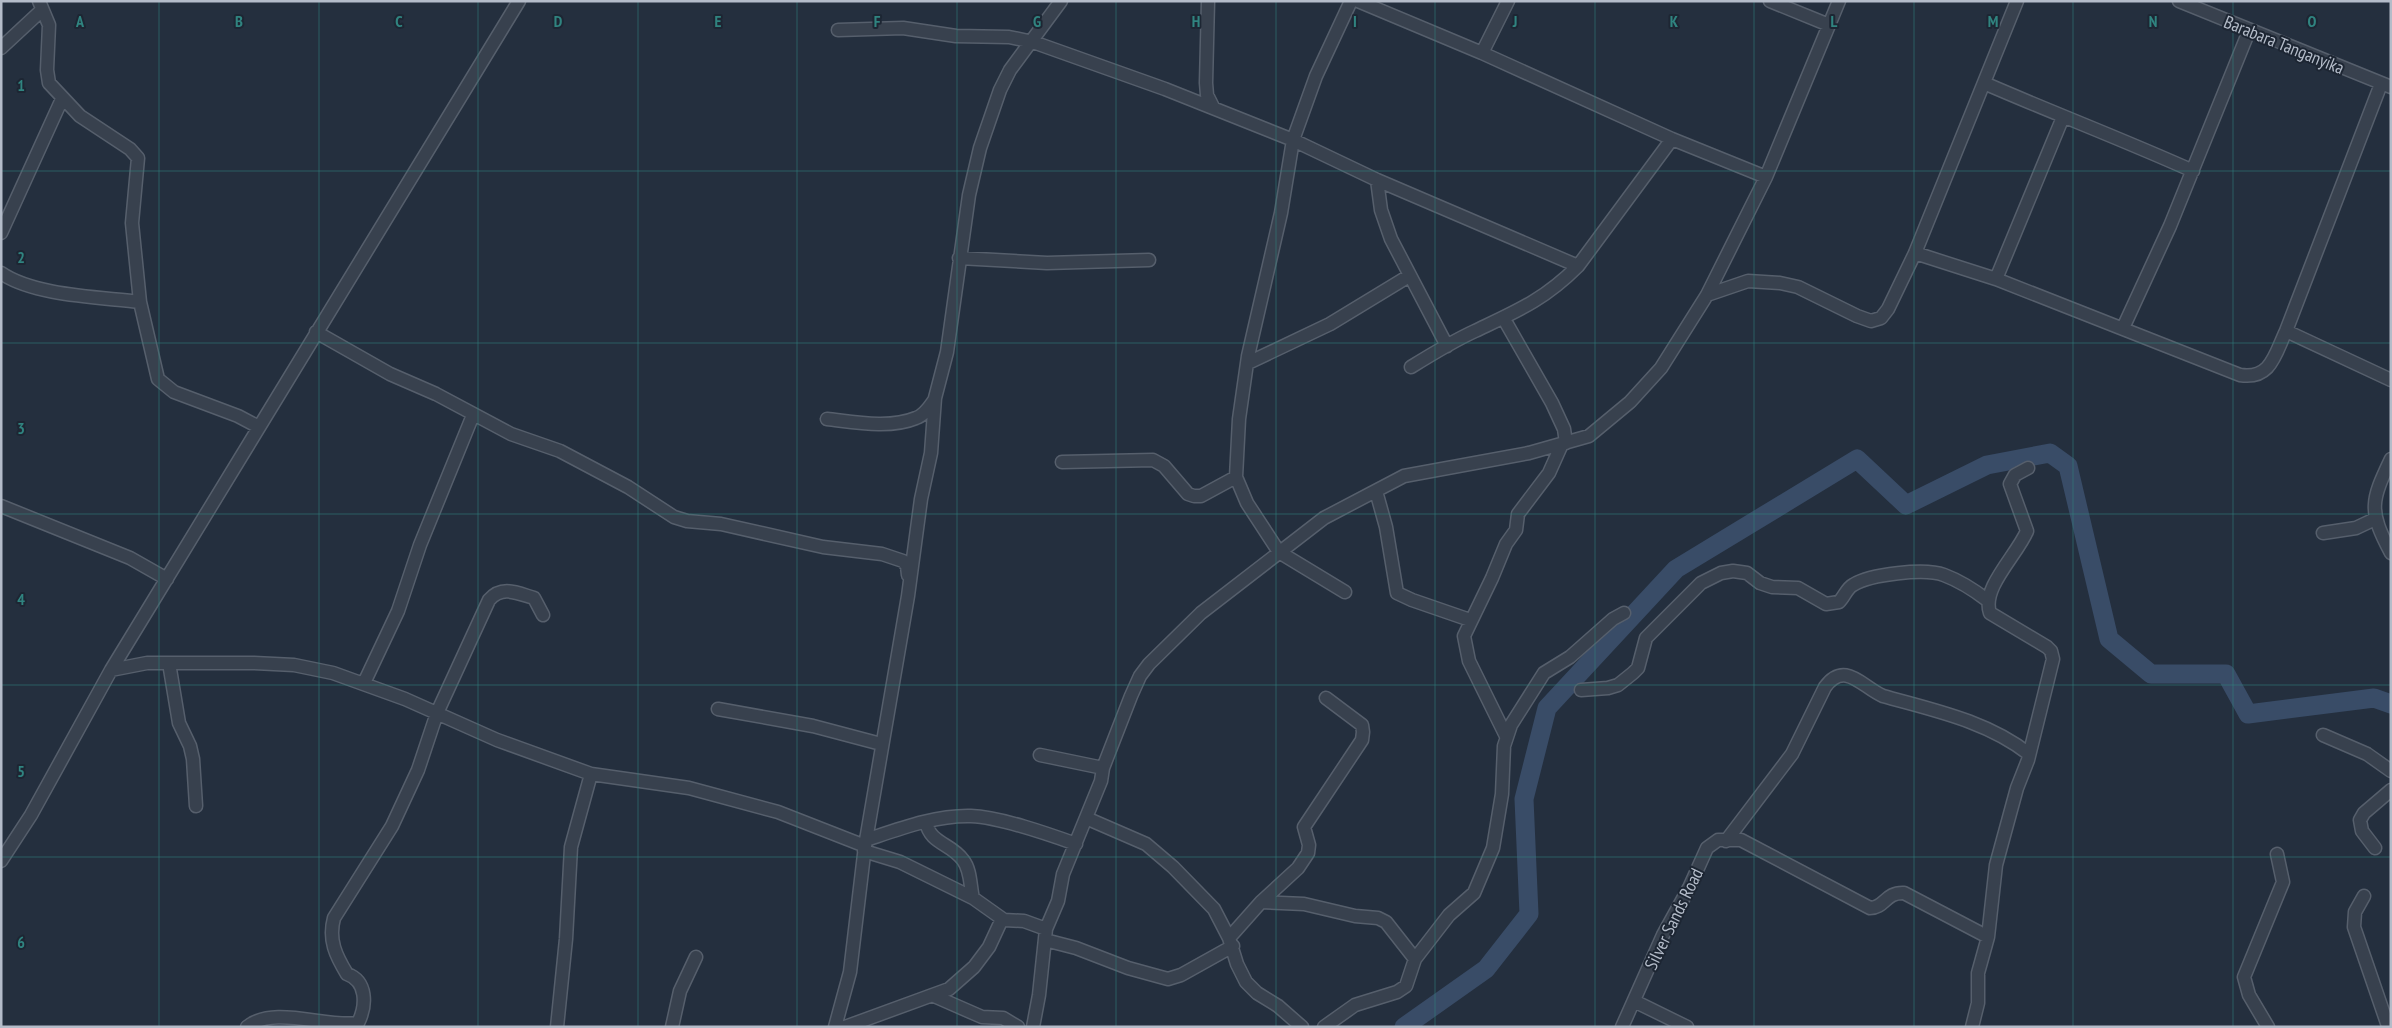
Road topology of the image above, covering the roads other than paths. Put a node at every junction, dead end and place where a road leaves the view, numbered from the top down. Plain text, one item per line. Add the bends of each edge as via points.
1 (519, 1) edge
2 (1061, 1) edge
3 (1208, 1) edge
4 (1351, 1) edge
5 (1358, 1) edge
6 (1508, 1) edge
7 (1770, 1) edge
8 (1839, 1) edge
9 (2017, 1) edge
10 (2179, 1) edge
11 (40, 6) edge
12 (1829, 25) junction
13 (838, 30) dead end
14 (2249, 31) junction
15 (1033, 42) junction
16 (1, 48) edge
17 (1482, 53) junction
18 (1984, 83) junction
19 (2386, 86) edge
20 (62, 99) junction
21 (1213, 107) junction
22 (2063, 117) junction
23 (1672, 139) junction
24 (1292, 140) junction
25 (2192, 171) junction
26 (1766, 177) junction
27 (1377, 180) junction
28 (1, 233) edge
29 (1915, 253) junction
30 (959, 258) junction
31 (1149, 260) dead end
32 (1578, 266) junction
33 (1, 273) edge
34 (1409, 276) junction
35 (1996, 279) junction
36 (1707, 295) junction
37 (140, 302) junction
38 (1504, 319) junction
39 (2123, 328) junction
40 (2286, 330) junction
41 (316, 332) junction
42 (1447, 346) junction
43 (1248, 362) junction
44 (1411, 367) dead end
45 (2391, 380) edge
46 (935, 398) junction
47 (473, 415) junction
48 (827, 419) dead end
49 (259, 427) junction
50 (1564, 443) junction
51 (2391, 458) edge
52 (1062, 462) dead end
53 (2028, 468) dead end
54 (1236, 477) junction
55 (1376, 491) junction
56 (1, 506) edge
57 (2375, 519) junction
58 (2323, 534) dead end
59 (1279, 552) junction
60 (2391, 553) edge
61 (908, 577) junction
62 (167, 579) junction
63 (1345, 592) dead end
64 (1987, 600) junction
65 (1624, 613) dead end
66 (543, 615) dead end
67 (1470, 620) junction
68 (168, 663) junction
69 (111, 670) junction
70 (364, 683) junction
71 (1582, 690) dead end
72 (1326, 698) dead end
73 (718, 708) dead end
74 (438, 713) junction
75 (2323, 735) dead end
76 (1506, 736) junction
77 (881, 744) junction
78 (2029, 754) junction
79 (1040, 755) dead end
80 (1103, 768) junction
81 (2391, 771) edge
82 (591, 774) junction
83 (2391, 790) edge
84 (196, 806) dead end
85 (1086, 818) junction
86 (926, 822) junction
87 (1722, 840) junction
88 (1076, 844) junction
89 (865, 845) junction
90 (2375, 848) dead end
91 (2278, 854) dead end
92 (1, 861) edge
93 (2364, 896) dead end
94 (972, 898) junction
95 (1261, 902) junction
96 (1002, 919) junction
97 (1046, 935) junction
98 (1988, 937) junction
99 (1231, 942) junction
100 (696, 958) dead end
101 (1415, 959) junction
102 (934, 996) junction
103 (1634, 1001) junction
104 (1665, 1022) edge
105 (2386, 1023) edge
106 (247, 1027) edge
107 (557, 1027) edge
108 (672, 1027) edge
109 (834, 1027) edge
110 (845, 1027) edge
111 (1018, 1027) edge
112 (1033, 1027) edge
113 (1302, 1027) edge
114 (1324, 1027) edge
115 (1622, 1027) edge
116 (1687, 1027) edge
117 (1972, 1027) edge
118 (2268, 1027) edge

1 - 41 street
2 - 15 street
3 - 21 street via 1206,83
4 - 24 street via 1316,76
5 - 17 street
6 - 17 street
7 - 12 street
8 - 12 street
9 - 18 street
10 - 14 street, Barabara Tanganyika
11 - 16 street
11 - 20 street via 49,25 47,70 50,83
12 - 26 street
13 - 15 street via 903,28
14 - 19 street, Barabara Tanganyika
14 - 25 street
15 - 21 street
15 - 30 street via 1010,70 990,115 969,195
17 - 23 street
18 - 22 street
18 - 29 street
19 - 40 street
20 - 28 street
20 - 37 street via 138,158 132,223
21 - 24 street
22 - 25 street via 2108,133
22 - 35 street
23 - 26 street
23 - 32 street
24 - 27 street
24 - 43 street
25 - 39 street
26 - 36 street
27 - 32 street
27 - 34 street via 1386,225
29 - 35 street
29 - 36 street via 1888,309 1876,320 1857,316 1798,287 1780,283 1748,281
30 - 31 street via 1047,263
30 - 46 street via 946,352
32 - 38 street via 1534,302
33 - 37 street via 57,292
34 - 42 street
34 - 43 street via 1330,324
35 - 39 street
36 - 50 street via 1661,368 1630,402 1589,436
37 - 49 street via 158,379 166,387 193,400
38 - 42 street
38 - 50 street via 1552,403 1564,429
39 - 40 street via 2249,377 2262,374 2271,363
40 - 45 street
41 - 47 street via 390,374
41 - 49 street
42 - 44 street
43 - 54 street via 1239,419
46 - 48 street via 917,418 855,422
46 - 61 street via 931,452
47 - 61 street via 511,434 560,451 628,487 674,517 823,547 890,556 903,561
47 - 70 street via 420,545 398,611
49 - 62 street
50 - 55 street via 1529,453 1404,476
50 - 67 street via 1549,473 1518,514 1516,530 1506,544
51 - 57 street via 2376,491
52 - 54 street via 1153,460 1164,466 1188,494 1194,496 1201,496
53 - 64 street via 2010,484 2027,531
54 - 59 street via 1247,503
55 - 59 street via 1324,518
55 - 67 street via 1398,593
56 - 62 street via 130,558
57 - 58 street via 2356,528
57 - 60 street
59 - 63 street
59 - 80 street via 1201,613 1149,664 1131,696
61 - 77 street via 904,621
62 - 69 street
64 - 71 street via 1967,586 1934,573 1890,574 1859,582 1852,585 1839,602 1826,604 1798,588 1772,588 1747,573 1721,573 1702,583 1646,638 1638,668 1633,673 1618,685
64 - 78 street via 1990,614 2051,651 2053,659
65 - 76 street via 1544,674
66 - 74 street via 534,598 505,590 493,595
67 - 76 street via 1464,636 1465,650
68 - 69 street via 147,663
68 - 70 street via 294,665
68 - 84 street via 179,723 193,759
69 - 92 street
70 - 74 street
72 - 95 street via 1362,725 1363,736 1304,826 1308,853 1298,868
73 - 77 street via 804,724
74 - 82 street via 497,740
74 - 106 street via 418,770 392,826 334,918 331,929 336,956 347,974 356,977 364,989 358,1023 288,1018 257,1020
75 - 81 street via 2367,754
76 - 101 street via 1500,814 1493,848 1479,883 1474,893 1449,915
77 - 89 street
78 - 87 street, Silver Sands Road via 1988,728 1883,696 1854,678 1840,675 1825,687 1792,754
78 - 98 street via 1996,865
79 - 80 street
80 - 85 street
82 - 89 street via 689,788 778,812
82 - 107 street via 571,847
83 - 90 street via 2360,820 2362,831
85 - 88 street
85 - 99 street via 1146,844 1173,867 1214,909
86 - 88 street via 974,816
86 - 89 street
86 - 94 street via 933,838 963,859 968,868
87 - 98 street via 1741,840 1866,907 1874,908 1893,894 1904,893
87 - 103 street, Silver Sands Road via 1707,848
88 - 97 street via 1063,874
89 - 94 street
89 - 109 street via 850,972
91 - 118 street via 2283,882 2244,977
93 - 105 street via 2356,912 2354,927
94 - 96 street
95 - 99 street
95 - 101 street via 1304,904 1378,918 1386,922
96 - 97 street via 1024,921
96 - 102 street via 989,947 974,967 949,989
97 - 99 street via 1128,968 1168,978 1181,975
97 - 112 street
98 - 117 street via 1978,973 1978,1003
99 - 113 street via 1246,982
100 - 108 street via 680,991
101 - 114 street via 1406,986 1355,1005
102 - 110 street
102 - 111 street via 973,1014 1003,1018
103 - 104 street
103 - 115 street, Silver Sands Road
104 - 116 street

